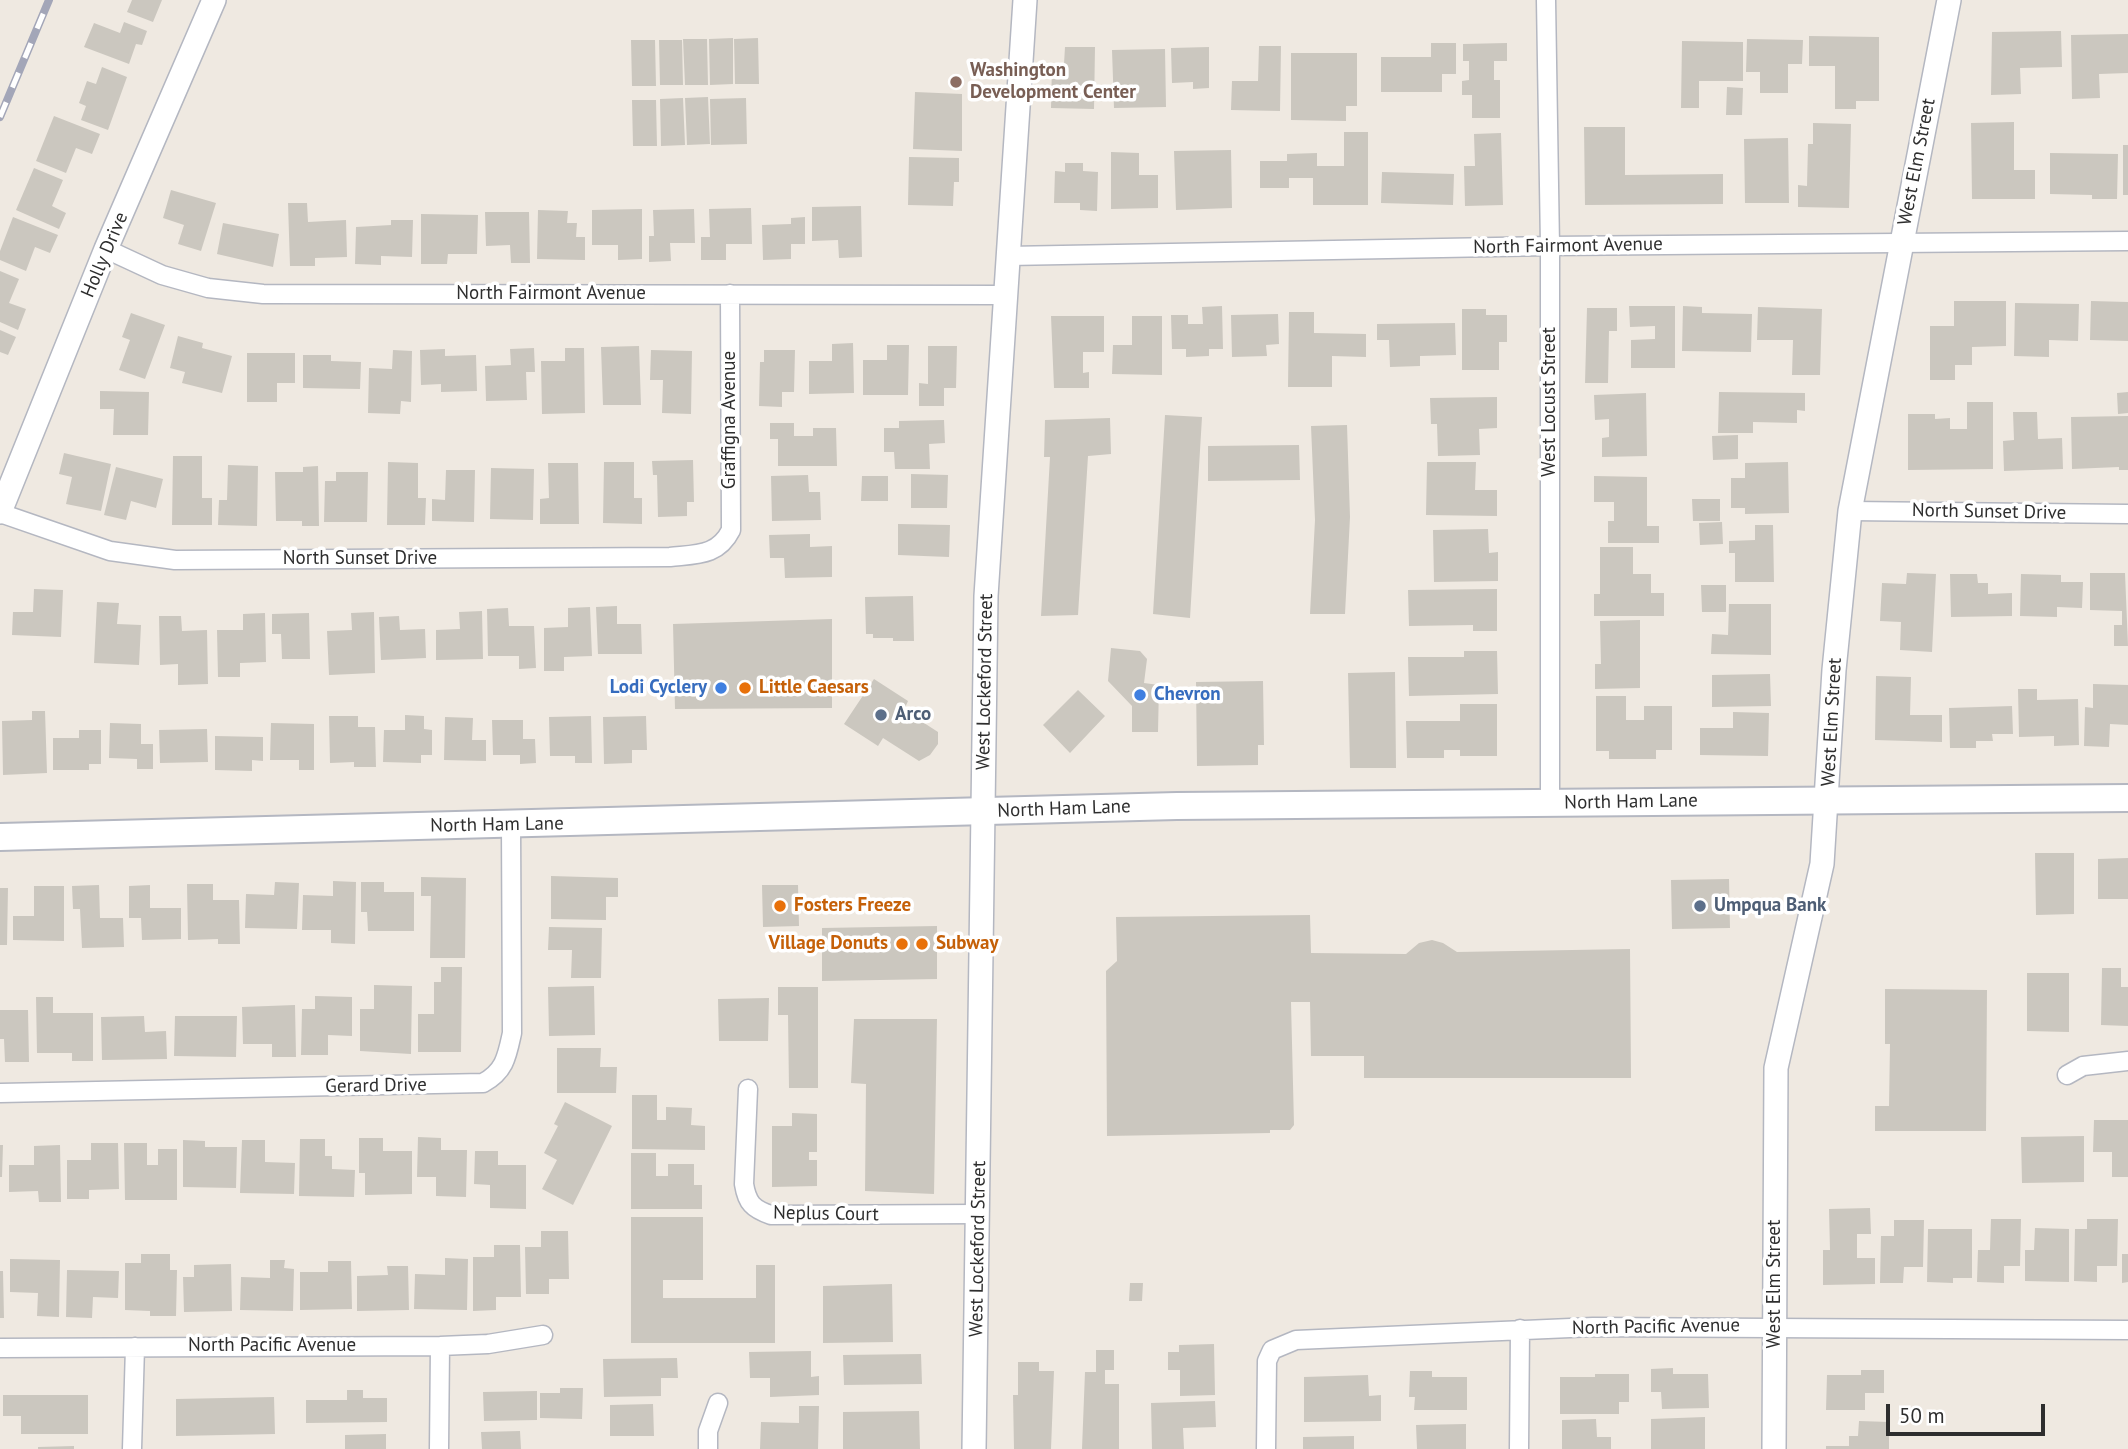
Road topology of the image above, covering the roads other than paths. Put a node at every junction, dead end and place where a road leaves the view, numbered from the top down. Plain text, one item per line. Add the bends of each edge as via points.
1 (214, 0) edge
2 (1025, 0) edge
3 (1546, 0) edge
4 (1949, 0) edge
5 (2128, 241) edge
6 (1902, 242) junction
7 (1550, 246) junction
8 (106, 249) junction
9 (1008, 256) junction
10 (730, 295) junction
11 (1005, 295) junction
12 (1850, 511) junction
13 (0, 512) edge
14 (2128, 514) edge
15 (724, 544) joint
16 (2128, 798) edge
17 (1828, 800) junction
18 (1550, 803) junction
19 (982, 812) junction
20 (511, 825) junction
21 (0, 837) edge
22 (2128, 1061) edge
23 (2067, 1075) dead end
24 (748, 1089) dead end
25 (0, 1093) edge
26 (979, 1214) junction
27 (1776, 1326) junction
28 (1520, 1329) junction
29 (2128, 1330) edge
30 (543, 1335) dead end
31 (135, 1346) junction
32 (440, 1346) junction
33 (0, 1348) edge
34 (718, 1403) dead end
35 (132, 1449) edge
36 (439, 1449) edge
37 (708, 1449) edge
38 (974, 1449) edge
39 (1266, 1449) edge
40 (1519, 1449) edge
41 (1774, 1449) edge

1 - 8 street, Holly Drive
2 - 9 street, West Lockeford Street
3 - 7 street, West Locust Street
4 - 6 street, West Elm Street
5 - 6 street, North Fairmont Avenue
6 - 7 street, North Fairmont Avenue
6 - 12 street, West Elm Street
7 - 9 street, North Fairmont Avenue
7 - 18 street, West Locust Street
8 - 10 street, North Fairmont Avenue via 162,275 208,288 263,294
8 - 13 street, Holly Drive
9 - 11 street, West Lockeford Street
10 - 11 street, North Fairmont Avenue
10 - 15 street, Graffigna Avenue via 731,530
11 - 19 street, West Lockeford Street via 986,596
12 - 14 street, North Sunset Drive
12 - 17 street, West Elm Street via 1834,670
13 - 15 street, North Sunset Drive via 110,551 175,560 670,557 709,553
16 - 17 main road, North Ham Lane
17 - 18 main road, North Ham Lane
17 - 27 street, West Elm Street via 1822,864 1776,1068
18 - 19 main road, North Ham Lane
19 - 20 main road, North Ham Lane
19 - 26 street, West Lockeford Street
20 - 21 main road, North Ham Lane
20 - 25 street, Gerard Drive via 512,1033 497,1076 483,1083 448,1085
22 - 23 street via 2083,1066
24 - 26 street, Neplus Court via 744,1184 755,1210 771,1215
26 - 38 street, West Lockeford Street
27 - 28 street, North Pacific Avenue
27 - 29 street, North Pacific Avenue
27 - 41 street, West Elm Street
28 - 39 street, North Pacific Avenue via 1296,1340 1272,1350 1267,1361
28 - 40 street
30 - 32 street, North Pacific Avenue
31 - 32 street, North Pacific Avenue
31 - 33 street, North Pacific Avenue
31 - 35 street
32 - 36 street
34 - 37 street via 708,1430

